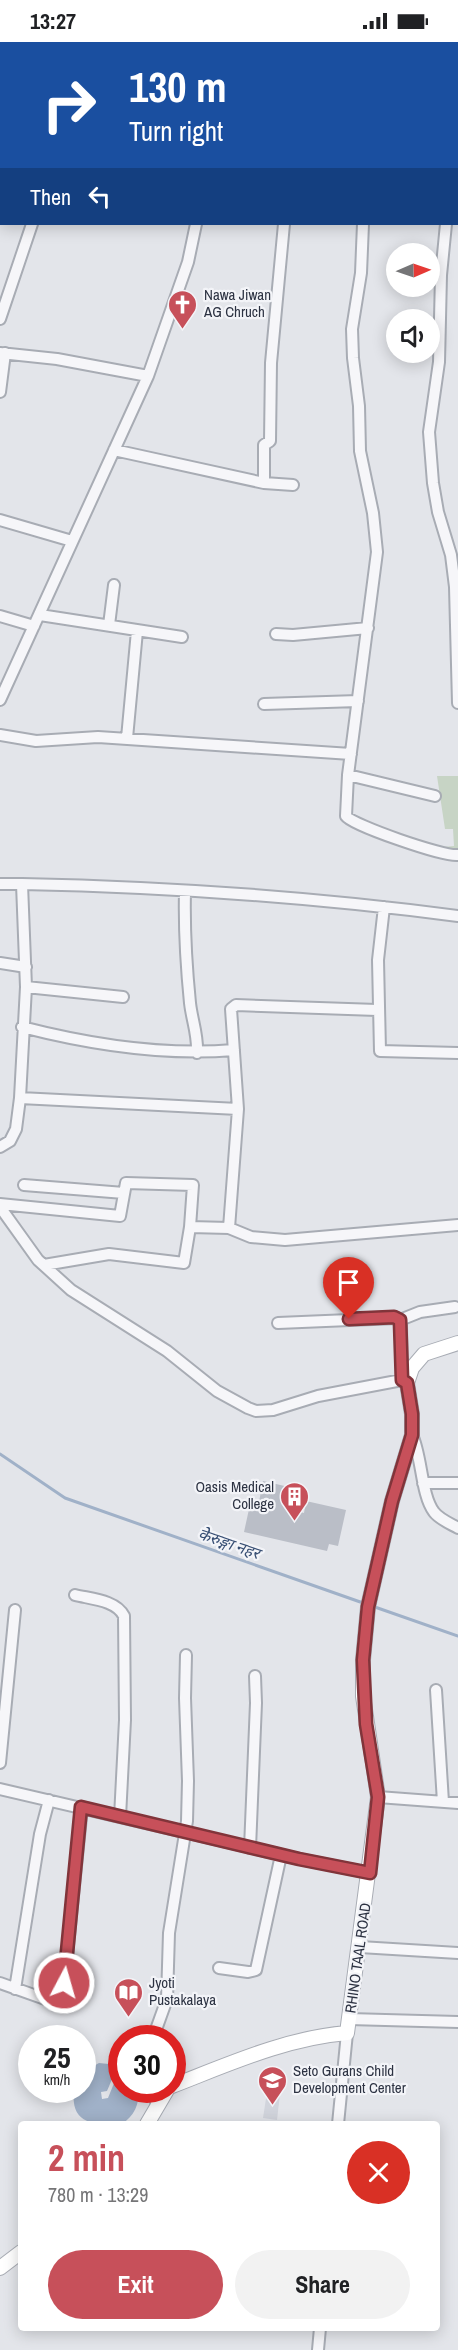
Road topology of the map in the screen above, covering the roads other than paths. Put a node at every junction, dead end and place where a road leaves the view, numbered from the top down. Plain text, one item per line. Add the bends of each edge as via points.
1 (32, 225) edge
2 (196, 225) edge
3 (284, 225) edge
4 (363, 225) edge
5 (446, 225) edge
6 (0, 319) edge
7 (3, 353) edge
8 (148, 376) junction
9 (0, 392) edge
10 (114, 450) junction
11 (264, 483) junction
12 (293, 485) dead end
13 (0, 520) edge
14 (72, 541) junction
15 (114, 585) dead end
16 (40, 615) junction
17 (0, 616) edge
18 (34, 626) junction
19 (109, 626) junction
20 (368, 628) junction
21 (137, 631) junction
22 (276, 634) dead end
23 (182, 636) dead end
24 (0, 700) edge
25 (358, 700) junction
26 (458, 703) edge
27 (264, 704) dead end
28 (0, 735) edge
29 (127, 738) junction
30 (351, 754) junction
31 (348, 775) junction
32 (435, 796) dead end
33 (458, 855) edge
34 (0, 884) edge
35 (22, 884) junction
36 (185, 891) junction
37 (384, 907) junction
38 (458, 916) edge
39 (0, 963) edge
40 (26, 967) junction
41 (26, 987) junction
42 (123, 997) dead end
43 (377, 1010) junction
44 (22, 1027) junction
45 (234, 1050) junction
46 (197, 1053) junction
47 (458, 1053) edge
48 (20, 1098) junction
49 (238, 1109) junction
50 (0, 1147) edge
51 (24, 1185) dead end
52 (124, 1194) junction
53 (0, 1206) edge
54 (458, 1225) edge
55 (190, 1227) junction
56 (229, 1228) junction
57 (44, 1265) junction
58 (455, 1307) dead end
59 (400, 1320) junction
60 (278, 1323) dead end
61 (458, 1343) edge
62 (405, 1382) junction
63 (412, 1435) junction
64 (423, 1483) junction
65 (458, 1483) edge
66 (458, 1528) edge
67 (75, 1595) dead end
68 (15, 1610) dead end
69 (186, 1655) dead end
70 (255, 1676) dead end
71 (436, 1690) dead end
72 (0, 1763) edge
73 (0, 1789) edge
74 (378, 1797) junction
75 (49, 1800) junction
76 (443, 1802) junction
77 (458, 1803) edge
78 (81, 1807) junction
79 (120, 1817) junction
80 (185, 1831) junction
81 (250, 1848) junction
82 (281, 1855) junction
83 (370, 1873) junction
84 (360, 1947) junction
85 (458, 1953) edge
86 (219, 1968) dead end
87 (0, 1983) edge
88 (15, 1989) junction
89 (349, 2019) junction
90 (458, 2022) edge
91 (157, 2025) edge
92 (347, 2034) junction
93 (186, 2081) edge
94 (156, 2103) edge
95 (159, 2103) edge
96 (157, 2107) junction
97 (149, 2121) edge
98 (338, 2121) edge
99 (18, 2254) edge
100 (0, 2268) edge
101 (320, 2331) edge
102 (318, 2350) edge

1 - 6 street
2 - 8 street via 188,262
3 - 11 street
4 - 20 street via 352,329 360,451 377,552
5 - 26 street via 439,362 429,432 433,483 455,587
7 - 8 street
7 - 9 street
8 - 10 street
10 - 11 street
10 - 14 street
11 - 12 street
13 - 14 street
14 - 16 street
15 - 19 street
16 - 18 street
16 - 19 street
17 - 18 street
18 - 24 street
19 - 21 street
20 - 22 street
20 - 25 street
21 - 23 street
21 - 29 street
25 - 27 street
25 - 30 street
28 - 29 street via 36,741
29 - 30 street
30 - 31 street
31 - 32 street
31 - 33 street via 345,806 350,821 433,851
34 - 35 street
35 - 36 street
35 - 40 street
36 - 37 street
36 - 46 street via 183,945 190,1006 198,1035
37 - 38 street
37 - 43 street
39 - 40 street
40 - 41 street
41 - 42 street
41 - 44 street
43 - 45 street via 236,1005 231,1009
43 - 47 street via 380,1051
44 - 46 street via 151,1051
44 - 48 street
45 - 46 street
45 - 49 street
48 - 49 street
48 - 50 street via 16,1129 10,1141
49 - 56 street
51 - 52 street
52 - 53 street via 120,1216
52 - 55 street via 126,1183 193,1185
53 - 57 street
54 - 56 street via 285,1240 251,1237
55 - 56 street
55 - 57 street via 184,1263 109,1254
57 - 62 street via 71,1290 167,1351 217,1391 256,1411 273,1410 326,1394
58 - 59 street
59 - 60 street via 394,1317
59 - 62 street
61 - 62 street via 424,1354
62 - 63 street, RHINO TAAL ROAD
63 - 64 street
63 - 74 street, RHINO TAAL ROAD via 392,1501 368,1607 363,1660 363,1696
64 - 65 street
64 - 66 street via 434,1513
67 - 79 street via 115,1605 124,1617 125,1720
68 - 72 street
69 - 80 street
70 - 81 street
71 - 76 street
73 - 75 street
74 - 76 street
74 - 83 street, RHINO TAAL ROAD
75 - 78 street
75 - 88 street
76 - 77 street
78 - 79 street
78 - 88 street via 62,2005
79 - 80 street
80 - 81 street
80 - 91 street via 169,1933 166,1999
81 - 82 street
82 - 83 street
82 - 86 street via 256,1970
83 - 84 street, RHINO TAAL ROAD
84 - 85 street
84 - 89 street, RHINO TAAL ROAD
87 - 88 street
89 - 90 street
89 - 92 street, RHINO TAAL ROAD
92 - 93 street, RHINO TAAL ROAD via 319,2036 269,2049
92 - 98 street
94 - 96 street
95 - 96 street
96 - 97 street
99 - 100 street
101 - 102 street

